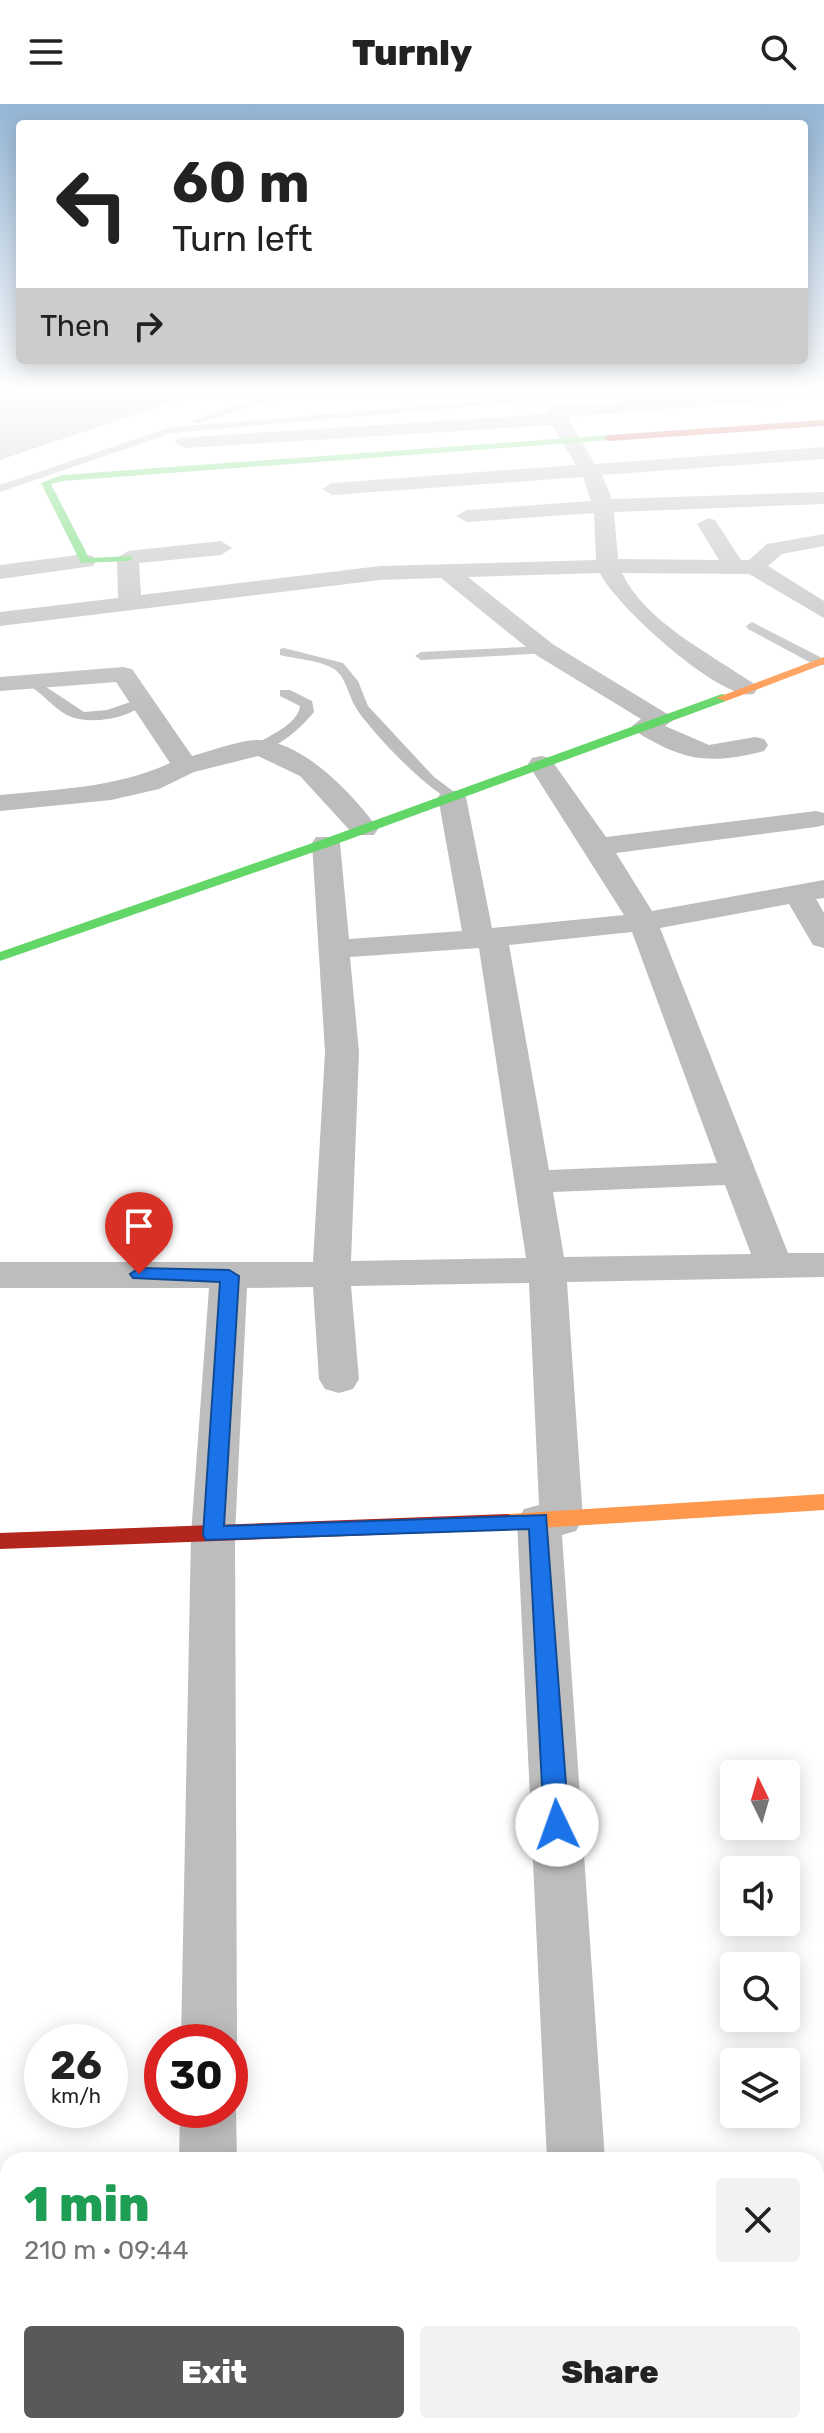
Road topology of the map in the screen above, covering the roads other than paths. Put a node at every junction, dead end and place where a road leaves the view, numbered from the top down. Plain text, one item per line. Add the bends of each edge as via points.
1 (55, 502) edge
2 (601, 502) edge
3 (722, 502) edge
4 (603, 506) junction
5 (467, 516) dead end
6 (708, 524) dead end
7 (821, 543) edge
8 (221, 548) dead end
9 (128, 558) junction
10 (85, 561) junction
11 (608, 566) junction
12 (744, 566) junction
13 (0, 572) edge
14 (448, 572) junction
15 (130, 604) junction
16 (823, 609) edge
17 (0, 619) edge
18 (752, 626) dead end
19 (545, 650) junction
20 (284, 652) dead end
21 (421, 656) dead end
22 (823, 662) edge
23 (31, 681) junction
24 (0, 684) edge
25 (745, 689) junction
26 (285, 693) dead end
27 (139, 703) junction
28 (653, 723) junction
29 (755, 745) dead end
30 (259, 748) junction
31 (541, 764) junction
32 (185, 766) junction
33 (452, 797) junction
34 (0, 803) edge
35 (816, 819) dead end
36 (364, 829) junction
37 (326, 843) junction
38 (598, 847) junction
39 (811, 891) edge
40 (643, 922) junction
41 (486, 939) junction
42 (824, 939) edge
43 (334, 949) junction
44 (0, 957) edge
45 (739, 1173) junction
46 (533, 1182) junction
47 (824, 1265) edge
48 (774, 1266) junction
49 (547, 1269) junction
50 (331, 1274) junction
51 (0, 1275) edge
52 (229, 1276) junction
53 (339, 1379) dead end
54 (824, 1502) edge
55 (550, 1520) junction
56 (213, 1535) junction
57 (0, 1541) edge
58 (209, 2024) edge
59 (208, 2128) edge
60 (208, 2152) edge
61 (576, 2152) edge

1 - 10 street
2 - 4 street
3 - 4 street
4 - 5 street
4 - 11 street
6 - 12 street
7 - 12 street via 775,549
8 - 9 street
9 - 10 street
9 - 15 street
10 - 13 street
11 - 12 street
11 - 14 street
11 - 25 street via 614,581 656,626
12 - 16 street
14 - 15 street via 380,573
14 - 19 street
15 - 17 street
18 - 22 lane
19 - 21 lane
19 - 28 street
20 - 33 lane via 338,666 362,707 429,780
22 - 25 street
23 - 24 street
23 - 27 lane via 77,714 101,716
23 - 27 street via 118,673 127,676
25 - 28 street
26 - 30 lane via 307,704 307,712
27 - 32 street
28 - 29 street via 703,755
28 - 31 street
30 - 32 street
30 - 36 street via 309,770
31 - 33 street
31 - 38 street
32 - 34 street via 149,783 111,792
33 - 36 street
33 - 41 street
35 - 38 street
36 - 37 street
37 - 43 street
37 - 44 street
38 - 40 street
39 - 40 street
39 - 42 street
40 - 41 street
40 - 45 street
41 - 43 street
41 - 46 street
43 - 50 street via 342,1052
45 - 46 street
45 - 48 street
46 - 49 street
47 - 48 street
48 - 49 street
49 - 50 street
49 - 55 street
50 - 52 street
50 - 53 street
51 - 52 street
52 - 56 street
54 - 55 street
55 - 56 street
55 - 61 street
56 - 57 street
56 - 58 street
59 - 60 street

